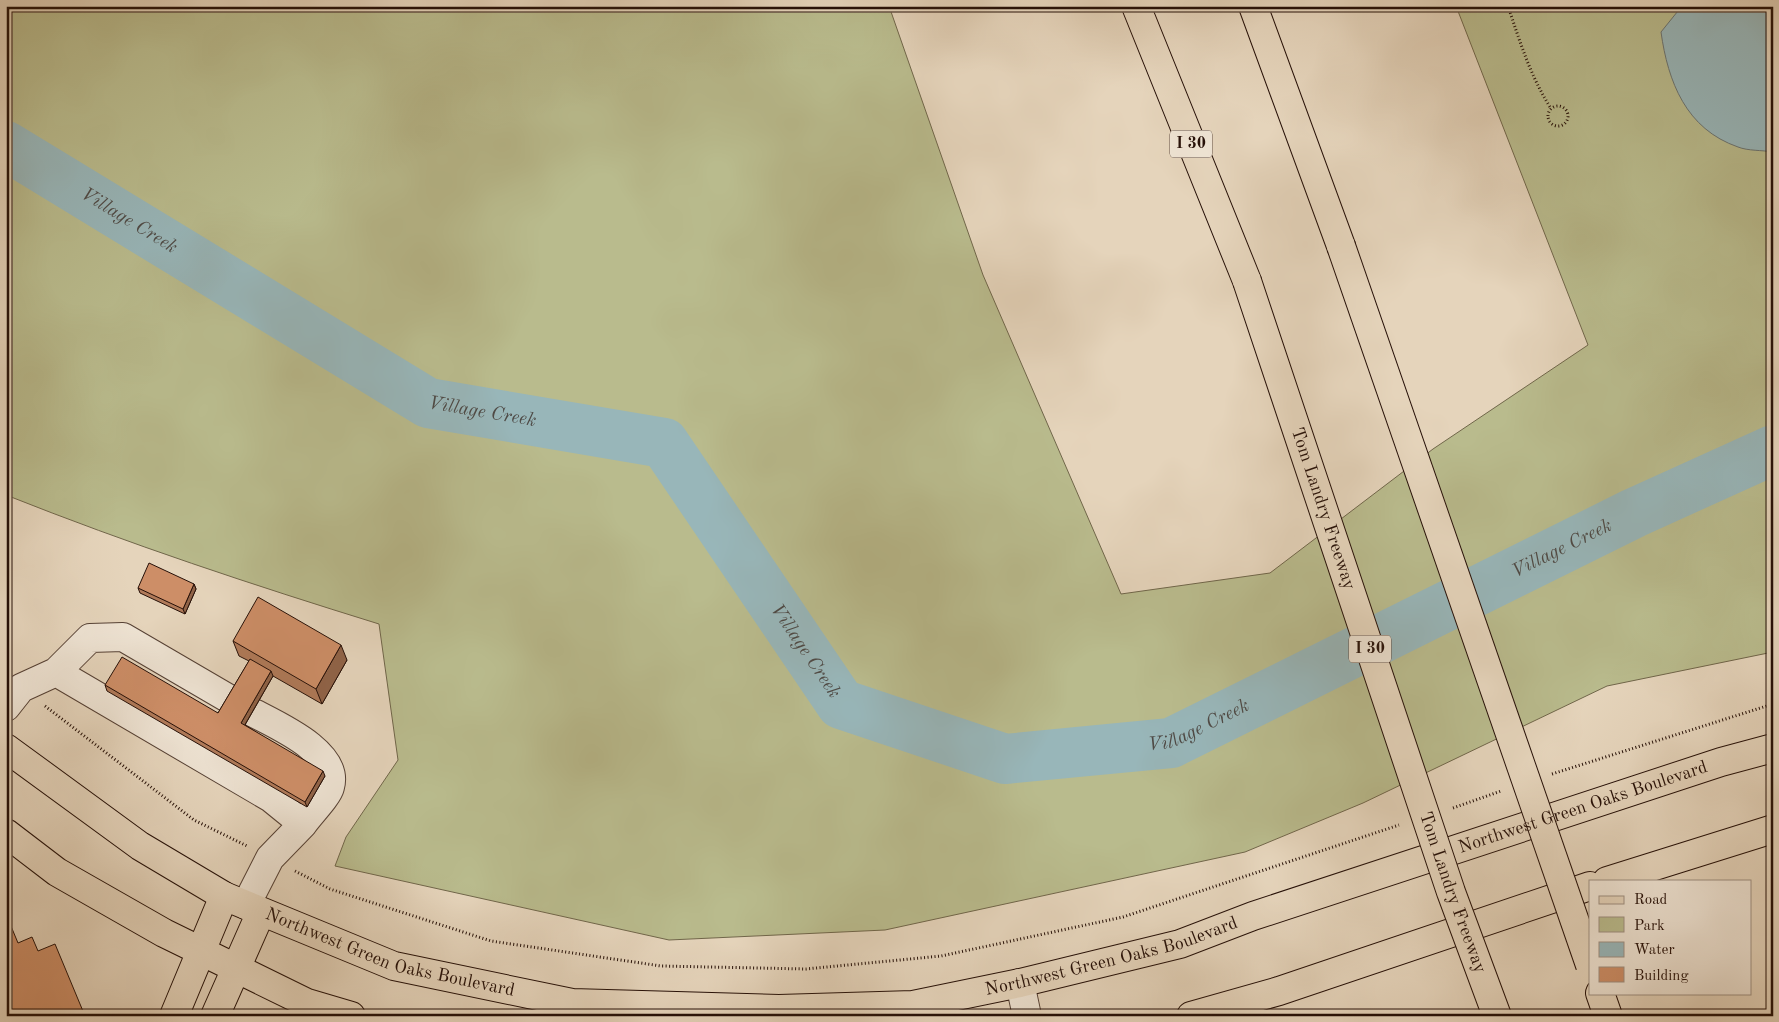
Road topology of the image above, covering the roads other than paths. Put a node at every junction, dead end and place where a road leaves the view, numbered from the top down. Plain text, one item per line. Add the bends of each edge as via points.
1 (1136, 6) edge
2 (1254, 6) edge
3 (56, 672) junction
4 (14, 698) edge
5 (6, 748) edge
6 (1773, 748) edge
7 (303, 824) junction
8 (1773, 829) edge
9 (6, 833) edge
10 (1610, 880) edge
11 (1589, 886) edge
12 (244, 905) junction
13 (201, 952) junction
14 (1589, 962) edge
15 (237, 967) junction
16 (1020, 983) junction
17 (1600, 994) edge
18 (174, 1016) edge
19 (215, 1016) edge
20 (351, 1016) edge
21 (1026, 1016) edge
22 (1191, 1016) edge
23 (1497, 1016) edge
24 (1608, 1016) edge

1 - 23 main road, Tom Landry Freeway / I 30, bridge via 1247,281 1451,892
2 - 14 main road, bridge via 1341,246
3 - 4 street
3 - 7 street via 271,798
3 - 7 street via 90,638 123,637 313,747 330,766 330,787
5 - 12 main road, Northwest Green Oaks Boulevard via 140,846
6 - 16 main road, Northwest Green Oaks Boulevard via 1253,916 1180,944
7 - 12 street via 270,858
8 - 10 main road
9 - 13 main road via 57,872
11 - 22 main road via 1278,991
12 - 13 main road
12 - 15 main road
12 - 16 main road, Northwest Green Oaks Boulevard via 394,966 572,1003 779,1009 913,1005
13 - 15 main road
13 - 18 main road
15 - 19 main road
15 - 20 main road via 307,1003
16 - 21 street
17 - 24 main road

